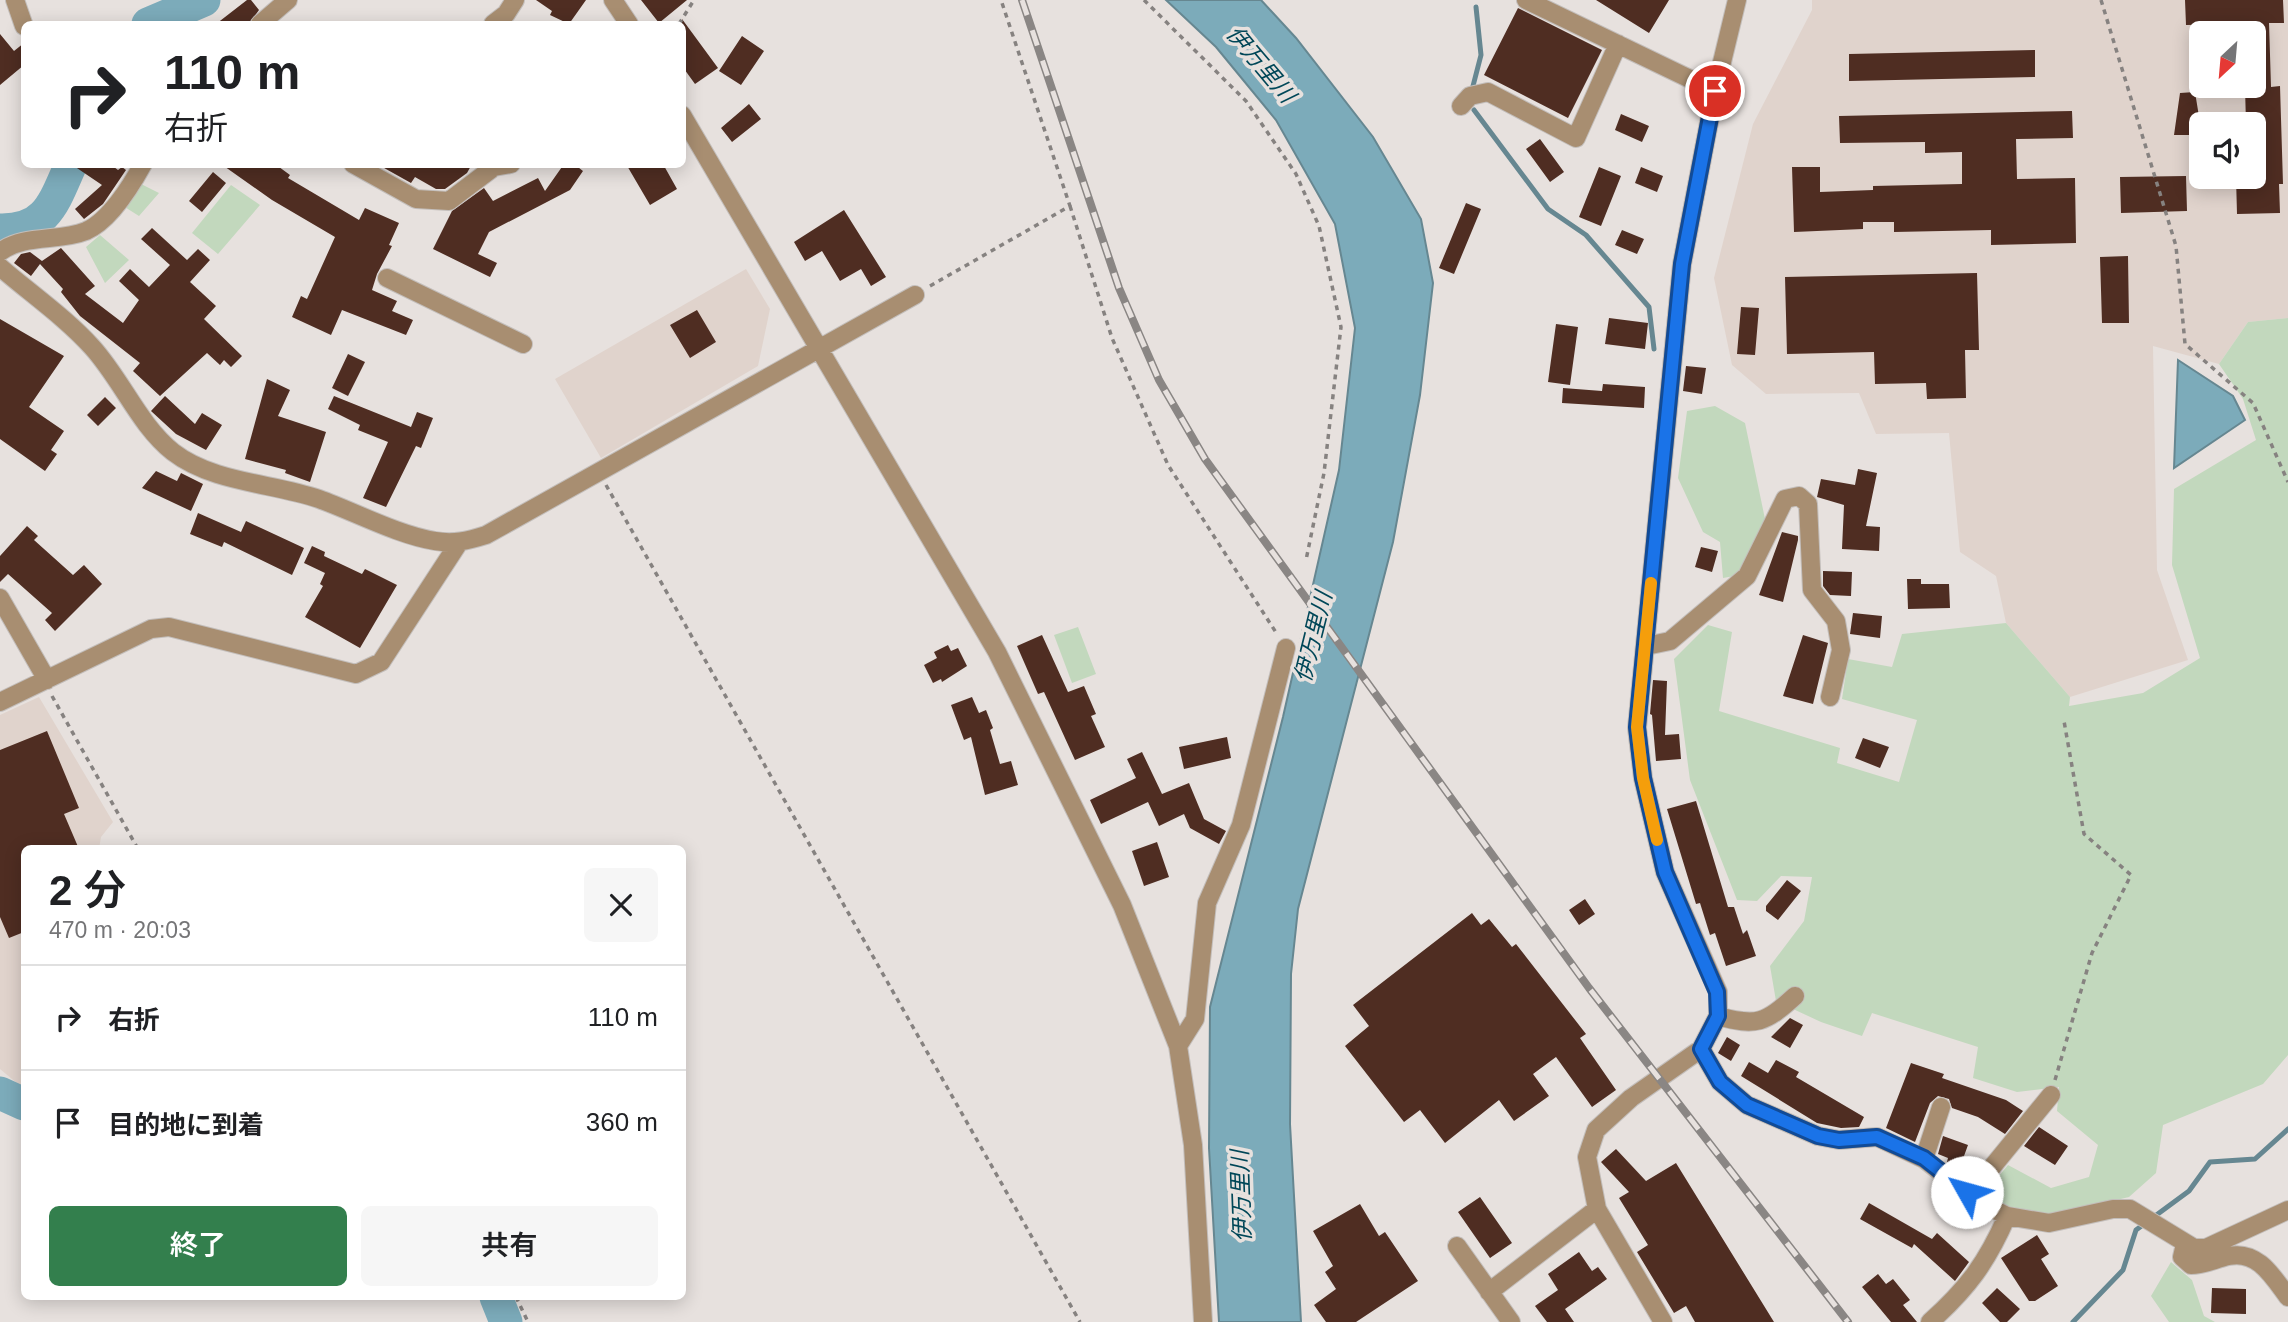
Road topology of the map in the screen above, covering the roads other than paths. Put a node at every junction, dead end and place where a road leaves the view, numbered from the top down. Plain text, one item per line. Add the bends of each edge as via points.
1 (15, 0) edge
2 (288, 0) edge
3 (514, 0) edge
4 (613, 0) edge
5 (1527, 0) edge
6 (1737, 0) edge
7 (22, 21) edge
8 (264, 21) edge
9 (497, 21) edge
10 (627, 21) edge
11 (1618, 44) junction
12 (1715, 91) junction
13 (1461, 106) dead end
14 (686, 122) edge
15 (140, 168) edge
16 (360, 168) edge
17 (493, 168) edge
18 (0, 252) edge
19 (0, 267) edge
20 (387, 278) dead end
21 (915, 295) road end
22 (523, 344) dead end
23 (819, 350) junction
24 (458, 544) junction
25 (0, 598) edge
26 (1646, 646) junction
27 (1286, 648) road end
28 (47, 680) junction
29 (1830, 697) dead end
30 (0, 702) edge
31 (1796, 996) dead end
32 (1718, 1016) junction
33 (1178, 1046) junction
34 (1701, 1049) junction
35 (2051, 1095) road end
36 (1941, 1107) dead end
37 (1924, 1158) junction
38 (1952, 1181) junction
39 (1597, 1209) junction
40 (2288, 1210) edge
41 (2007, 1216) junction
42 (2185, 1244) junction
43 (1457, 1246) dead end
44 (1489, 1292) junction
45 (2288, 1297) edge
46 (1203, 1322) edge
47 (1511, 1322) edge
48 (1663, 1322) edge
49 (1930, 1322) edge

1 - 7 street
2 - 8 street
3 - 9 street
4 - 10 street
5 - 11 street
6 - 12 street
11 - 12 street
11 - 13 street via 1576,138 1488,92 1470,96
12 - 26 street via 1682,264
14 - 23 street
15 - 18 street via 101,220 85,231 46,237
16 - 17 street via 416,199 449,201
19 - 24 street via 90,345 120,381 143,421 176,455 213,472 317,498 431,540
20 - 22 street
21 - 23 street
23 - 24 street via 486,535
23 - 33 street via 997,652 1122,905
24 - 28 street via 381,662 356,674 169,627 151,629
25 - 28 street
26 - 29 street via 1670,641 1747,576 1785,499 1799,496 1808,504 1812,590 1836,621 1841,650
26 - 32 street via 1637,727 1643,778 1665,872 1717,992
27 - 33 street via 1241,825 1207,903 1195,1019
28 - 30 street
31 - 32 street via 1771,1017 1748,1024
32 - 34 street
33 - 46 street via 1193,1145
34 - 37 street via 1720,1082 1747,1105 1818,1136 1839,1140 1877,1137
34 - 39 street via 1639,1091 1596,1130 1587,1157
35 - 38 street via 1989,1172
36 - 37 street
37 - 38 street
38 - 41 street
39 - 44 street
39 - 48 street
40 - 42 street via 2206,1248
41 - 42 street via 2049,1223 2130,1209
41 - 49 street via 1988,1258 1961,1294
42 - 45 street via 2182,1257 2191,1265 2247,1256 2265,1266
43 - 44 street
44 - 47 street

